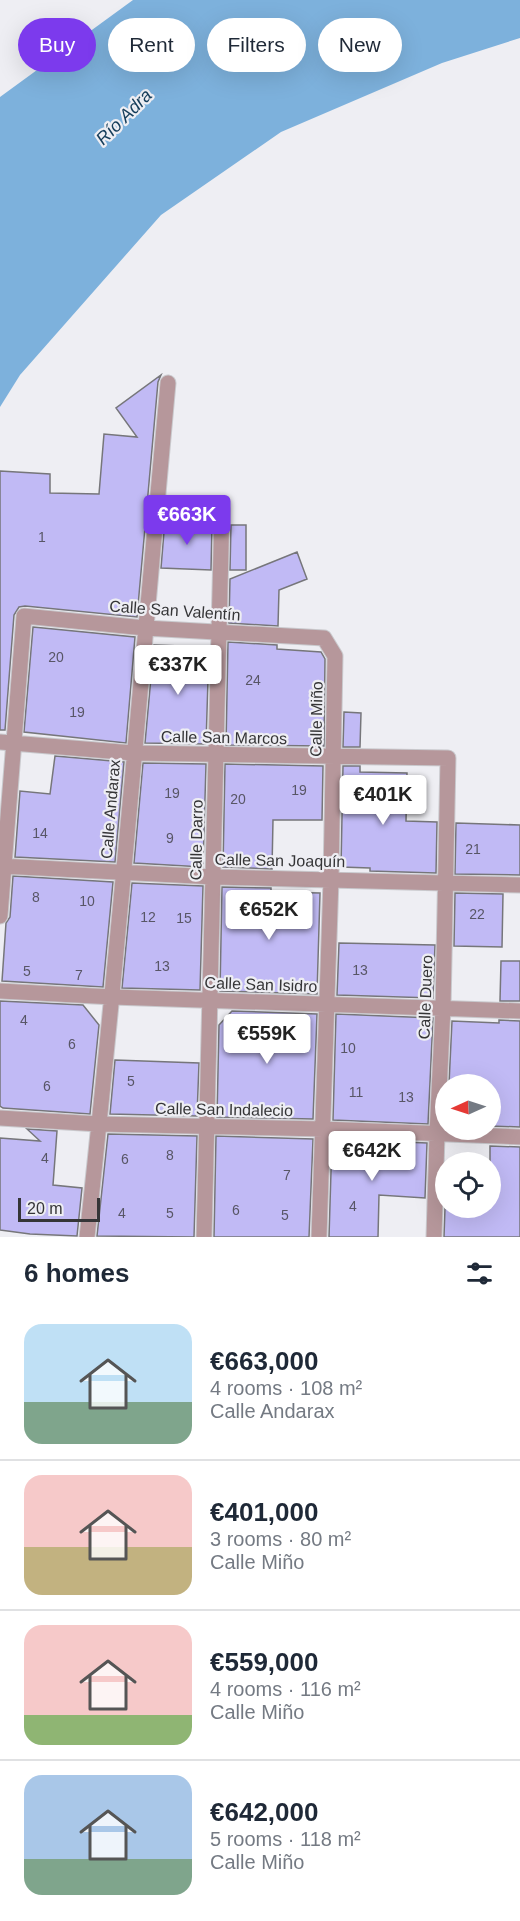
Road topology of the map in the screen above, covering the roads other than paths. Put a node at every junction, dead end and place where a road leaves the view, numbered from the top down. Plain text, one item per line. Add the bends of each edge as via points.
1 (168, 383) dead end
2 (157, 505) junction
3 (145, 628) junction
4 (219, 631) junction
5 (324, 638) joint
6 (6, 742) edge
7 (134, 753) junction
8 (216, 755) junction
9 (333, 755) junction
10 (448, 758) joint
11 (2, 866) edge
12 (122, 873) junction
13 (214, 877) junction
14 (331, 879) junction
15 (446, 882) junction
16 (520, 885) edge
17 (0, 916) edge
18 (0, 991) edge
19 (112, 997) junction
20 (211, 1000) junction
21 (326, 1005) junction
22 (443, 1008) junction
23 (520, 1011) edge
24 (440, 1074) edge
25 (0, 1118) edge
26 (99, 1124) junction
27 (207, 1127) junction
28 (323, 1129) junction
29 (435, 1134) edge
30 (501, 1136) edge
31 (520, 1137) edge
32 (437, 1140) edge
33 (87, 1237) edge
34 (204, 1237) edge
35 (319, 1237) edge
36 (434, 1237) edge

1 - 2 street, Calle Andarax
2 - 3 street, Calle Andarax
2 - 4 street, Calle Darro via 222,509
3 - 4 street, Calle San Valentín
3 - 6 street, Calle San Valentín via 24,615
3 - 7 street, Calle Andarax
4 - 5 street, Calle San Valentín
4 - 8 street, Calle Darro
5 - 9 street, Calle Miño via 335,656
6 - 7 street, Calle San Marcos
6 - 11 street
7 - 8 street, Calle San Marcos
7 - 12 street, Calle Andarax
8 - 9 street, Calle San Marcos
8 - 13 street, Calle Darro
9 - 10 street, Calle San Marcos
9 - 14 street, Calle Miño
10 - 15 street, Calle Duero
11 - 12 street, Calle San Joaquín
11 - 17 street
12 - 13 street, Calle San Joaquín
12 - 19 street, Calle Andarax
13 - 14 street, Calle San Joaquín
13 - 20 street, Calle Darro
14 - 15 street, Calle San Joaquín
14 - 21 street, Calle Miño
15 - 16 street, Calle San Joaquín
15 - 22 street, Calle Duero
18 - 19 street, Calle San Isidro
19 - 20 street, Calle San Isidro
19 - 26 street, Calle Andarax
20 - 21 street, Calle San Isidro
20 - 27 street, Calle Darro
21 - 22 street, Calle San Isidro
21 - 28 street, Calle Miño
22 - 23 street, Calle San Isidro
22 - 24 street, Calle Duero
25 - 26 street, Calle San Indalecio
26 - 27 street, Calle San Indalecio
26 - 33 street, Calle Andarax
27 - 28 street, Calle San Indalecio
27 - 34 street, Calle Darro
28 - 29 street, Calle San Indalecio
28 - 35 street, Calle Miño
30 - 31 street, Calle San Indalecio
32 - 36 street, Calle Duero

